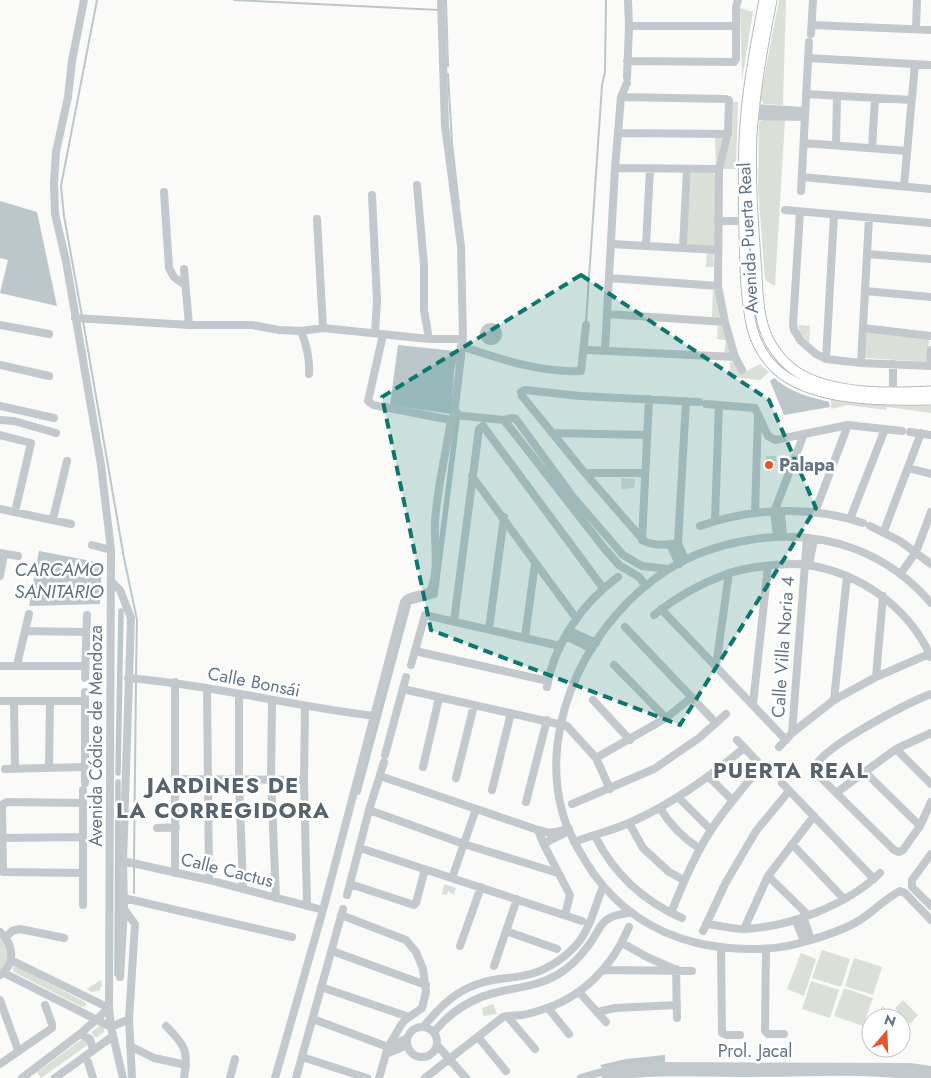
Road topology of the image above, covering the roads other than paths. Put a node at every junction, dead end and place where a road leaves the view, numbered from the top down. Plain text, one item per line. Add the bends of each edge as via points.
1 (84, 0) edge
2 (442, 0) edge
3 (628, 0) edge
4 (738, 0) edge
5 (764, 0) edge
6 (772, 0) edge
7 (813, 0) edge
8 (917, 0) edge
9 (812, 25) junction
10 (629, 26) junction
11 (736, 26) junction
12 (916, 29) junction
13 (931, 30) edge
14 (808, 58) junction
15 (627, 61) junction
16 (915, 64) junction
17 (931, 65) edge
18 (806, 94) junction
19 (838, 96) junction
20 (621, 97) junction
21 (875, 98) junction
22 (912, 100) junction
23 (754, 112) junction
24 (802, 114) junction
25 (618, 132) junction
26 (728, 134) junction
27 (804, 143) junction
28 (836, 145) junction
29 (872, 148) junction
30 (907, 151) junction
31 (615, 168) junction
32 (650, 169) junction
33 (687, 169) junction
34 (719, 169) junction
35 (802, 177) junction
36 (416, 185) dead end
37 (904, 186) junction
38 (931, 189) edge
39 (801, 191) dead end
40 (164, 192) dead end
41 (372, 195) dead end
42 (785, 210) dead end
43 (800, 212) junction
44 (834, 215) junction
45 (718, 218) junction
46 (869, 218) junction
47 (317, 219) dead end
48 (744, 219) junction
49 (931, 223) edge
50 (611, 244) junction
51 (646, 246) junction
52 (683, 248) junction
53 (718, 250) junction
54 (867, 254) junction
55 (931, 259) edge
56 (184, 269) dead end
57 (609, 278) junction
58 (184, 285) junction
59 (718, 286) junction
60 (865, 291) junction
61 (931, 297) edge
62 (748, 301) junction
63 (759, 301) junction
64 (607, 314) junction
65 (75, 318) junction
66 (725, 322) junction
67 (0, 323) edge
68 (188, 324) junction
69 (586, 325) dead end
70 (323, 328) junction
71 (862, 328) junction
72 (301, 331) junction
73 (49, 334) dead end
74 (379, 334) junction
75 (931, 336) edge
76 (429, 339) junction
77 (462, 343) junction
78 (588, 350) dead end
79 (605, 350) junction
80 (931, 350) edge
81 (735, 358) junction
82 (826, 358) junction
83 (860, 363) junction
84 (890, 364) junction
85 (0, 365) edge
86 (930, 366) edge
87 (742, 370) dead end
88 (309, 374) dead end
89 (49, 376) dead end
90 (891, 391) junction
91 (931, 391) edge
92 (649, 400) junction
93 (931, 400) edge
94 (686, 401) junction
95 (0, 406) edge
96 (719, 406) junction
97 (758, 413) junction
98 (54, 418) dead end
99 (452, 418) junction
100 (0, 420) edge
101 (848, 425) junction
102 (12, 429) junction
103 (885, 429) junction
104 (56, 433) dead end
105 (552, 433) junction
106 (921, 433) junction
107 (804, 434) junction
108 (0, 435) edge
109 (647, 435) junction
110 (931, 435) edge
111 (67, 461) dead end
112 (908, 468) junction
113 (645, 473) junction
114 (585, 474) junction
115 (931, 474) edge
116 (472, 476) junction
117 (558, 483) junction
118 (0, 509) edge
119 (15, 512) junction
120 (755, 512) junction
121 (778, 512) junction
122 (815, 512) junction
123 (931, 512) edge
124 (504, 517) junction
125 (53, 519) junction
126 (850, 519) junction
127 (715, 521) junction
128 (71, 524) dead end
129 (700, 526) dead end
130 (884, 531) junction
131 (931, 531) edge
132 (779, 533) junction
133 (922, 537) junction
134 (642, 540) junction
135 (810, 541) junction
136 (674, 544) junction
137 (92, 545) dead end
138 (915, 549) junction
139 (111, 550) junction
140 (2, 553) edge
141 (18, 556) dead end
142 (680, 559) junction
143 (535, 563) junction
144 (931, 564) edge
145 (807, 565) junction
146 (768, 566) junction
147 (901, 568) junction
148 (668, 569) junction
149 (729, 573) junction
150 (0, 576) edge
151 (846, 576) junction
152 (618, 577) dead end
153 (111, 581) junction
154 (646, 586) junction
155 (602, 588) junction
156 (883, 596) junction
157 (931, 603) edge
158 (661, 609) junction
159 (29, 614) dead end
160 (87, 615) dead end
161 (654, 615) dead end
162 (576, 618) junction
163 (454, 621) junction
164 (625, 626) dead end
165 (489, 629) junction
166 (25, 631) junction
167 (86, 632) junction
168 (568, 633) junction
169 (524, 637) junction
170 (560, 646) junction
171 (594, 646) junction
172 (415, 651) junction
173 (930, 656) edge
174 (17, 665) junction
175 (411, 665) dead end
176 (614, 665) dead end
177 (0, 666) edge
178 (85, 666) junction
179 (716, 666) junction
180 (876, 676) junction
181 (406, 677) dead end
182 (85, 678) dead end
183 (128, 678) junction
184 (175, 682) junction
185 (207, 688) junction
186 (403, 690) junction
187 (239, 694) junction
188 (931, 694) edge
189 (692, 697) junction
190 (439, 698) junction
191 (593, 700) dead end
192 (834, 700) junction
193 (0, 701) edge
194 (50, 701) junction
195 (272, 701) junction
196 (14, 702) junction
197 (753, 704) junction
198 (474, 705) junction
199 (305, 706) junction
200 (511, 714) junction
201 (726, 714) dead end
202 (374, 716) junction
203 (666, 718) junction
204 (557, 723) junction
205 (716, 723) junction
206 (792, 732) junction
207 (931, 733) edge
208 (630, 740) junction
209 (737, 740) dead end
210 (786, 740) junction
211 (778, 747) dead end
212 (744, 748) junction
213 (896, 750) junction
214 (596, 758) junction
215 (761, 766) junction
216 (49, 767) junction
217 (84, 767) junction
218 (423, 767) dead end
219 (5, 768) dead end
220 (15, 768) junction
221 (865, 772) junction
222 (770, 774) dead end
223 (126, 775) junction
224 (380, 776) junction
225 (709, 777) junction
226 (456, 778) dead end
227 (176, 779) junction
228 (208, 779) junction
229 (239, 779) junction
230 (271, 779) junction
231 (111, 780) junction
232 (304, 780) junction
233 (782, 783) dead end
234 (931, 784) edge
235 (610, 789) junction
236 (492, 790) dead end
237 (789, 791) junction
238 (836, 793) junction
239 (679, 798) junction
240 (732, 800) junction
241 (526, 802) dead end
242 (931, 802) edge
243 (83, 803) junction
244 (572, 804) dead end
245 (660, 808) junction
246 (476, 809) junction
247 (369, 810) junction
248 (814, 816) junction
249 (629, 824) junction
250 (920, 826) junction
251 (176, 827) junction
252 (157, 828) dead end
253 (538, 830) junction
254 (569, 830) junction
255 (711, 830) junction
256 (561, 833) junction
257 (595, 836) junction
258 (83, 837) junction
259 (2, 838) junction
260 (576, 842) junction
261 (464, 844) junction
262 (792, 844) junction
263 (544, 846) junction
264 (360, 848) junction
265 (700, 849) junction
266 (1, 852) edge
267 (931, 854) edge
268 (123, 861) junction
269 (425, 869) junction
270 (558, 872) junction
271 (83, 873) junction
272 (175, 873) junction
273 (768, 876) junction
274 (452, 878) junction
275 (209, 880) junction
276 (684, 880) junction
277 (350, 884) junction
278 (481, 887) junction
279 (603, 887) junction
280 (243, 888) junction
281 (346, 895) dead end
282 (124, 898) junction
283 (276, 898) junction
284 (517, 899) junction
285 (844, 899) junction
286 (83, 905) dead end
287 (306, 906) junction
288 (931, 906) edge
289 (124, 909) junction
290 (323, 910) junction
291 (631, 912) junction
292 (671, 913) junction
293 (565, 915) junction
294 (802, 917) junction
295 (682, 918) dead end
296 (930, 919) edge
297 (582, 921) dead end
298 (629, 927) dead end
299 (744, 929) junction
300 (506, 931) junction
301 (3, 935) edge
302 (292, 937) dead end
303 (64, 938) dead end
304 (806, 938) junction
305 (622, 943) junction
306 (460, 946) dead end
307 (557, 948) dead end
308 (721, 948) junction
309 (766, 949) junction
310 (332, 951) junction
311 (11, 960) junction
312 (494, 966) dead end
313 (676, 969) junction
314 (604, 970) junction
315 (692, 970) dead end
316 (2, 974) edge
317 (120, 977) dead end
318 (426, 985) junction
319 (321, 988) junction
320 (109, 989) junction
321 (579, 992) junction
322 (0, 1000) edge
323 (94, 1001) junction
324 (45, 1005) dead end
325 (677, 1005) junction
326 (109, 1008) junction
327 (548, 1008) junction
328 (82, 1012) junction
329 (598, 1012) junction
330 (507, 1016) junction
331 (409, 1017) junction
332 (677, 1018) dead end
333 (129, 1019) junction
334 (312, 1019) junction
335 (98, 1020) junction
336 (606, 1022) dead end
337 (166, 1026) dead end
338 (424, 1026) junction
339 (88, 1027) junction
340 (111, 1027) junction
341 (434, 1032) junction
342 (80, 1034) junction
343 (569, 1034) dead end
344 (784, 1034) dead end
345 (740, 1035) dead end
346 (113, 1036) junction
347 (478, 1037) junction
348 (407, 1042) junction
349 (437, 1045) junction
350 (130, 1046) junction
351 (535, 1049) dead end
352 (18, 1050) junction
353 (94, 1050) junction
354 (387, 1050) junction
355 (302, 1057) junction
356 (450, 1058) junction
357 (235, 1059) dead end
358 (88, 1062) dead end
359 (0, 1064) edge
360 (186, 1065) junction
361 (931, 1070) edge
362 (506, 1071) dead end
363 (693, 1072) edge
364 (710, 1075) edge
365 (775, 1075) edge
366 (807, 1075) edge
367 (838, 1075) edge
368 (871, 1075) edge
369 (741, 1076) edge
370 (903, 1076) edge
371 (28, 1077) edge
372 (55, 1078) edge
373 (93, 1078) edge
374 (123, 1078) edge
375 (132, 1078) edge
376 (184, 1078) edge
377 (230, 1078) edge
378 (274, 1078) edge
379 (296, 1078) edge
380 (367, 1078) edge
381 (379, 1078) edge
382 (425, 1078) edge
383 (466, 1078) edge
384 (581, 1078) edge
385 (606, 1078) edge
386 (930, 1078) edge

1 - 65 street, Avenida Códice de Mendoza via 56,152 54,184 55,214
2 - 77 street via 445,126 460,246
3 - 10 street
4 - 11 street
5 - 48 main road, Avenida Puerta Real via 755,43 744,135
6 - 23 main road, Avenida Puerta Real
7 - 9 street
8 - 12 street
9 - 12 street
9 - 14 street
10 - 11 street
10 - 15 street
11 - 15 street via 734,62
12 - 13 street
14 - 16 street
14 - 18 street
15 - 20 street via 627,80
16 - 17 street
16 - 22 street
18 - 19 street
18 - 24 street
19 - 21 street
19 - 28 street
20 - 25 street
20 - 26 street via 728,99
21 - 22 street
21 - 29 street
22 - 30 street
23 - 24 street
23 - 63 main road, Avenida Puerta Real via 752,214
24 - 27 street
25 - 26 street
25 - 31 street
26 - 34 street
27 - 28 street
27 - 35 street
28 - 29 street
29 - 30 street
30 - 37 street
31 - 32 street
31 - 50 street
32 - 33 street
32 - 51 street
33 - 34 street
33 - 52 street
34 - 45 street
35 - 37 street
35 - 39 street
36 - 76 street via 424,265 424,310
37 - 38 street
40 - 58 street via 170,268 174,277
41 - 74 street
42 - 43 street
43 - 44 street
43 - 82 street via 794,330 806,347
44 - 46 street
44 - 82 street
45 - 48 street
45 - 53 street
46 - 49 street
46 - 54 street
47 - 70 street
48 - 62 main road, Avenida Puerta Real
50 - 51 street
50 - 57 street
51 - 52 street
52 - 53 street
53 - 59 street
54 - 55 street
54 - 60 street
56 - 58 street
57 - 59 street
57 - 64 street
58 - 68 street
59 - 66 street
60 - 61 street
60 - 71 street
62 - 63 main road
62 - 93 main road, Avenida Puerta Real via 752,329 760,349 773,367 796,383 842,396
63 - 90 main road, Avenida Puerta Real via 764,330 771,344 794,370 842,388
64 - 66 street
64 - 79 street
65 - 68 street
65 - 139 street, Avenida Códice de Mendoza via 101,465
66 - 81 street
67 - 73 street
68 - 72 street via 252,325
69 - 77 street via 581,371 538,368 507,361
70 - 72 street
70 - 74 street
71 - 75 street
71 - 83 street
72 - 88 street via 309,356
74 - 76 street
74 - 99 street via 368,400 373,405
76 - 77 street
77 - 99 street
78 - 79 street
79 - 81 street
80 - 86 street
81 - 87 street
82 - 83 street
83 - 84 street
84 - 86 street
84 - 90 street
85 - 89 street
90 - 91 main road, Avenida Puerta Real
92 - 94 street
92 - 105 street via 521,392
92 - 109 street
94 - 96 street
94 - 136 street
95 - 98 street
96 - 97 street via 754,407
96 - 127 street
97 - 107 street via 772,439
97 - 120 street
99 - 117 street via 504,420
99 - 202 street via 436,516 432,589 404,601
100 - 102 street
101 - 103 street
101 - 107 street
101 - 122 street
102 - 104 street
102 - 108 street
102 - 119 street via 31,442
103 - 106 street
103 - 126 street
105 - 109 street
105 - 114 street
106 - 110 street
106 - 112 street
107 - 121 street
109 - 113 street
111 - 125 street
112 - 115 street
112 - 130 street
113 - 114 street
113 - 134 street
114 - 134 street
116 - 124 street
116 - 155 street via 479,429 483,426
116 - 163 street
117 - 148 street via 623,555 642,566
117 - 154 street via 611,556
118 - 119 street
119 - 125 street
120 - 121 street
120 - 127 street
121 - 122 street
121 - 132 street
122 - 126 street
123 - 133 street
124 - 143 street
124 - 165 street
125 - 128 street
126 - 130 street
127 - 129 street
130 - 138 street
131 - 133 street
132 - 135 street
132 - 142 street
133 - 138 street
134 - 136 street via 650,544
135 - 145 street, Calle Villa Noria 4
135 - 147 street via 834,542
136 - 142 street
137 - 139 street
138 - 144 street
138 - 147 street
139 - 153 street, Avenida Códice de Mendoza
140 - 141 street
140 - 150 street
142 - 148 street
143 - 162 street
143 - 169 street
145 - 146 street, Calle Villa Noria 4
145 - 151 street, Calle Villa Noria 4
145 - 206 street, Calle Villa Noria 4
146 - 149 street, Calle Villa Noria 4
146 - 197 street, Calle Villa Noria 4
147 - 157 street
148 - 154 street
149 - 158 street, Calle Villa Noria 4
149 - 179 street
151 - 156 street, Calle Villa Noria 4
151 - 192 street
152 - 155 street
153 - 183 street via 120,590 131,618
153 - 231 street, Avenida Códice de Mendoza
154 - 171 street via 615,617
155 - 162 street
156 - 173 street, Calle Villa Noria 4 via 917,632
156 - 180 street
158 - 161 street, Calle Villa Noria 4
158 - 179 street, Calle Villa Noria 4
159 - 166 street
160 - 167 street
162 - 168 street
163 - 165 street
163 - 172 street via 425,615
164 - 189 street
165 - 169 street
166 - 167 street
166 - 174 street
167 - 178 street
168 - 170 street
168 - 171 street
169 - 170 street
170 - 172 street via 547,684
171 - 204 street
172 - 175 street
173 - 180 street, Calle Villa Noria 4
174 - 177 street
174 - 178 street
176 - 203 street
178 - 182 street
179 - 197 street, Calle Villa Noria 4
180 - 192 street, Calle Villa Noria 4
181 - 186 street
183 - 184 street, Calle Bonsái
183 - 223 street
184 - 185 street, Calle Bonsái
184 - 227 street
185 - 187 street, Calle Bonsái
185 - 228 street
186 - 190 street
186 - 224 street
187 - 195 street, Calle Bonsái
187 - 229 street
188 - 238 street via 864,728 817,762 817,774
189 - 203 street
189 - 205 street
190 - 198 street
190 - 218 street
191 - 208 street
192 - 206 street, Calle Villa Noria 4
193 - 196 street
194 - 196 street
194 - 216 street
194 - 217 street via 85,696
195 - 199 street, Calle Bonsái
195 - 230 street
196 - 220 street
197 - 210 street, Calle Villa Noria 4
198 - 200 street
198 - 226 street
199 - 202 street, Calle Bonsái
199 - 232 street
200 - 204 street
200 - 236 street
201 - 205 street
202 - 290 street
203 - 208 street
204 - 214 street
204 - 241 street
204 - 254 street via 556,774 562,812
205 - 235 street via 654,769
206 - 210 street, Calle Villa Noria 4
207 - 213 street
208 - 214 street
209 - 212 street
210 - 211 street, Calle Villa Noria 4
212 - 215 street
212 - 225 street
213 - 221 street
213 - 234 street
214 - 235 street
215 - 222 street
215 - 240 street
216 - 217 street
216 - 220 street
217 - 243 street
219 - 220 street
221 - 238 street
221 - 250 street
223 - 231 street
223 - 268 street
224 - 246 street
224 - 247 street
225 - 239 street
225 - 240 street
227 - 228 street
227 - 251 street
228 - 229 street
228 - 275 street
229 - 230 street
229 - 280 street
230 - 232 street
230 - 283 street
231 - 320 street, Avenida Códice de Mendoza
232 - 287 street
233 - 237 street
235 - 244 street
237 - 248 street
237 - 299 street via 756,831 725,884 705,928
238 - 250 street via 896,852 901,852
239 - 245 street
239 - 255 street
240 - 255 street
242 - 250 street
243 - 258 street
243 - 259 street via 4,804
245 - 249 street
245 - 265 street via 684,838
246 - 253 street
246 - 261 street
247 - 261 street
247 - 264 street
248 - 262 street
248 - 285 street via 877,876
249 - 257 street
249 - 276 street via 643,848 669,872
251 - 252 street
251 - 272 street
253 - 256 street
253 - 263 street
254 - 256 street
254 - 260 street
255 - 265 street
256 - 263 street
257 - 260 street
257 - 292 street via 617,872 643,897
258 - 259 street
258 - 271 street
259 - 266 street
260 - 279 street
261 - 270 street
261 - 274 street
262 - 273 street
262 - 285 street
263 - 270 street
264 - 269 street
264 - 277 street
265 - 276 street
266 - 271 street via 4,873
267 - 288 street via 911,882
268 - 272 street, Calle Cactus
268 - 282 street
269 - 274 street
269 - 277 street via 414,905
270 - 293 street via 570,895
271 - 286 street
272 - 275 street, Calle Cactus
273 - 294 street
273 - 299 street
274 - 278 street
275 - 280 street, Calle Cactus
276 - 292 street
277 - 281 street
278 - 284 street
278 - 306 street
279 - 291 street
279 - 338 street via 592,919 578,942 561,959 534,973 469,987 441,1006
280 - 283 street, Calle Cactus
282 - 289 street
282 - 302 street
283 - 287 street, Calle Cactus
284 - 293 street
284 - 300 street
285 - 294 street
287 - 290 street, Calle Cactus
289 - 317 street
289 - 333 street via 135,924
290 - 378 street
291 - 308 street via 651,926 682,940
291 - 341 street via 604,922 589,946 559,973 544,982 474,1000 457,1009
292 - 295 street
293 - 297 street
294 - 299 street
294 - 304 street
296 - 304 street via 902,891 898,891 860,920 833,932
298 - 305 street
300 - 307 street
300 - 312 street
301 - 303 street via 20,929
301 - 311 street via 10,945
304 - 309 street
305 - 313 street
305 - 314 street
308 - 309 street
308 - 345 street via 722,1033 726,1036
309 - 344 street via 765,1031
310 - 318 street
310 - 318 street via 342,912 408,942 416,952
310 - 319 street
311 - 316 street
311 - 323 street
313 - 314 street
313 - 315 street
313 - 325 street
314 - 321 street
316 - 328 street
318 - 331 street via 422,1008
319 - 331 street
319 - 334 street
320 - 323 street via 103,1000
320 - 326 street, Avenida Códice de Mendoza
321 - 327 street
321 - 329 street
322 - 352 street
323 - 326 street
323 - 328 street via 92,1009
324 - 352 street via 52,1028
325 - 329 street
325 - 332 street
326 - 335 street
326 - 340 street, Avenida Códice de Mendoza
327 - 330 street
327 - 343 street
328 - 335 street
328 - 339 street
329 - 336 street
330 - 347 street
330 - 351 street
331 - 354 street
333 - 340 street
333 - 350 street
334 - 354 street
334 - 355 street
335 - 339 street
335 - 340 street
337 - 360 street via 183,1045
338 - 341 street
338 - 348 street via 413,1029
339 - 342 street
340 - 346 street, Avenida Códice de Mendoza
341 - 349 street via 438,1037
342 - 353 street via 90,1038
342 - 371 street
346 - 353 street
346 - 374 street, Avenida Códice de Mendoza
347 - 356 street
347 - 362 street
348 - 349 street via 414,1055 420,1057 432,1054
348 - 354 street
349 - 356 street
350 - 360 street via 154,1058
350 - 375 street
352 - 359 street
353 - 372 street
354 - 381 street
355 - 379 street
355 - 380 street
356 - 382 street
356 - 383 street
357 - 377 street
358 - 373 street
360 - 376 street
361 - 363 street, Prol. Jacal via 910,1067
363 - 364 street
363 - 384 street, Prol. Jacal via 622,1067
363 - 385 street, Prol. Jacal
364 - 369 street
365 - 366 street
365 - 369 street
366 - 367 street
367 - 368 street
368 - 370 street
370 - 386 street

